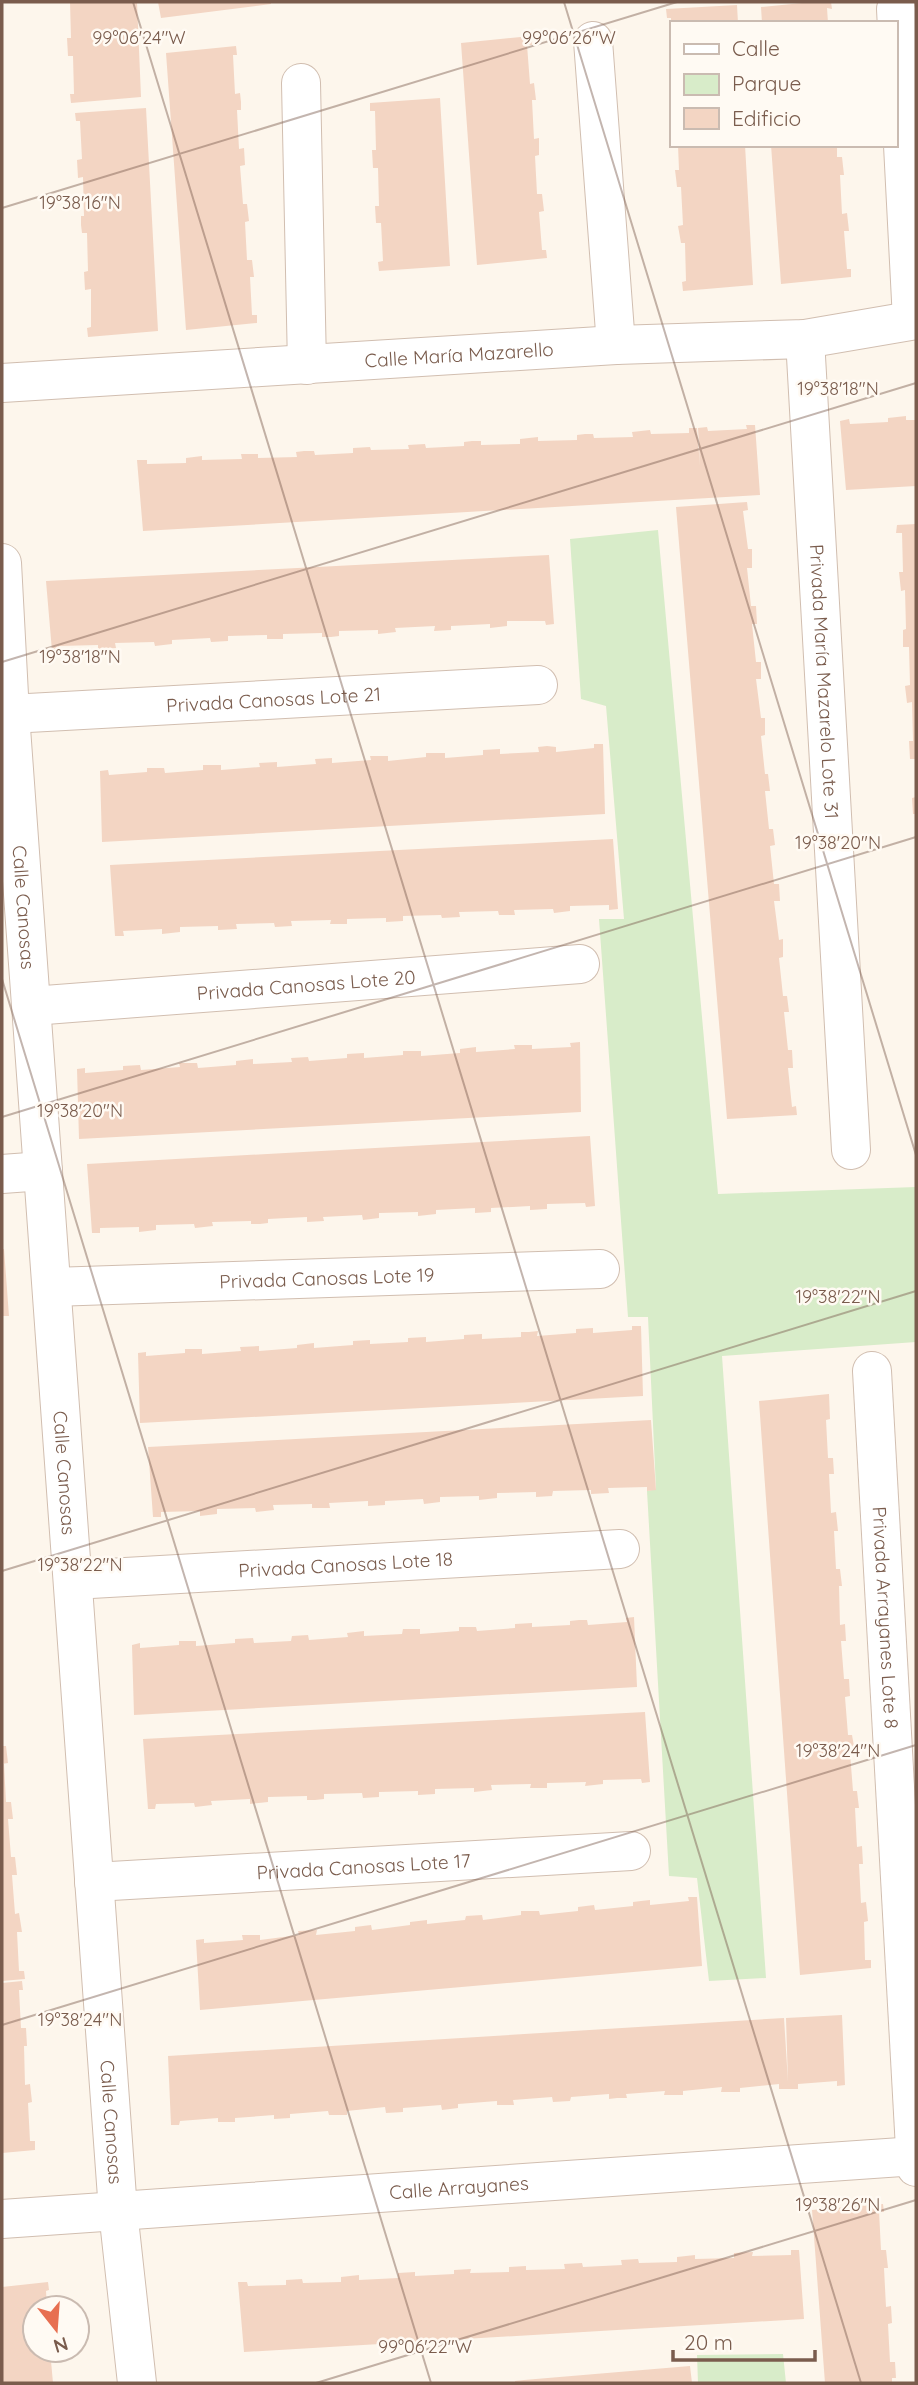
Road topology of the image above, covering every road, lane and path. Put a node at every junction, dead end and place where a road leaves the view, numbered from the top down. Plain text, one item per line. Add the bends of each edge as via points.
1 (896, 9) dead end
2 (897, 21) edge
3 (897, 26) edge
4 (593, 41) dead end
5 (301, 83) dead end
6 (914, 320) edge
7 (805, 339) junction
8 (616, 345) junction
9 (307, 365) junction
10 (2, 383) edge
11 (2, 563) edge
12 (538, 685) dead end
13 (10, 713) junction
14 (580, 964) dead end
15 (32, 1006) junction
16 (851, 1150) dead end
17 (43, 1171) junction
18 (2, 1174) edge
19 (600, 1269) dead end
20 (52, 1287) junction
21 (872, 1371) dead end
22 (620, 1549) dead end
23 (73, 1580) junction
24 (631, 1852) dead end
25 (94, 1882) junction
26 (916, 2156) edge
27 (916, 2167) edge
28 (118, 2211) junction
29 (2, 2219) edge
30 (137, 2383) edge

1 - 2 street
3 - 6 street
4 - 8 street
5 - 9 street
6 - 7 street, Calle María Mazarello
7 - 8 street, Calle María Mazarello
7 - 16 street, Privada María Mazarelo Lote 31
8 - 9 street, Calle María Mazarello
9 - 10 street, Calle María Mazarello
11 - 13 street, Calle Canosas
12 - 13 street, Privada Canosas Lote 21
13 - 15 street, Calle Canosas
14 - 15 street, Privada Canosas Lote 20
15 - 17 street, Calle Canosas
17 - 18 street
17 - 20 street, Calle Canosas
19 - 20 street, Privada Canosas Lote 19
20 - 23 street, Calle Canosas
21 - 26 street, Privada Arrayanes Lote 8
22 - 23 street, Privada Canosas Lote 18
23 - 25 street, Calle Canosas
24 - 25 street, Privada Canosas Lote 17
25 - 28 street, Calle Canosas
26 - 27 street, Privada Arrayanes Lote 8
26 - 28 street, Calle Arrayanes
28 - 29 street, Calle Arrayanes
28 - 30 street, Calle Canosas

